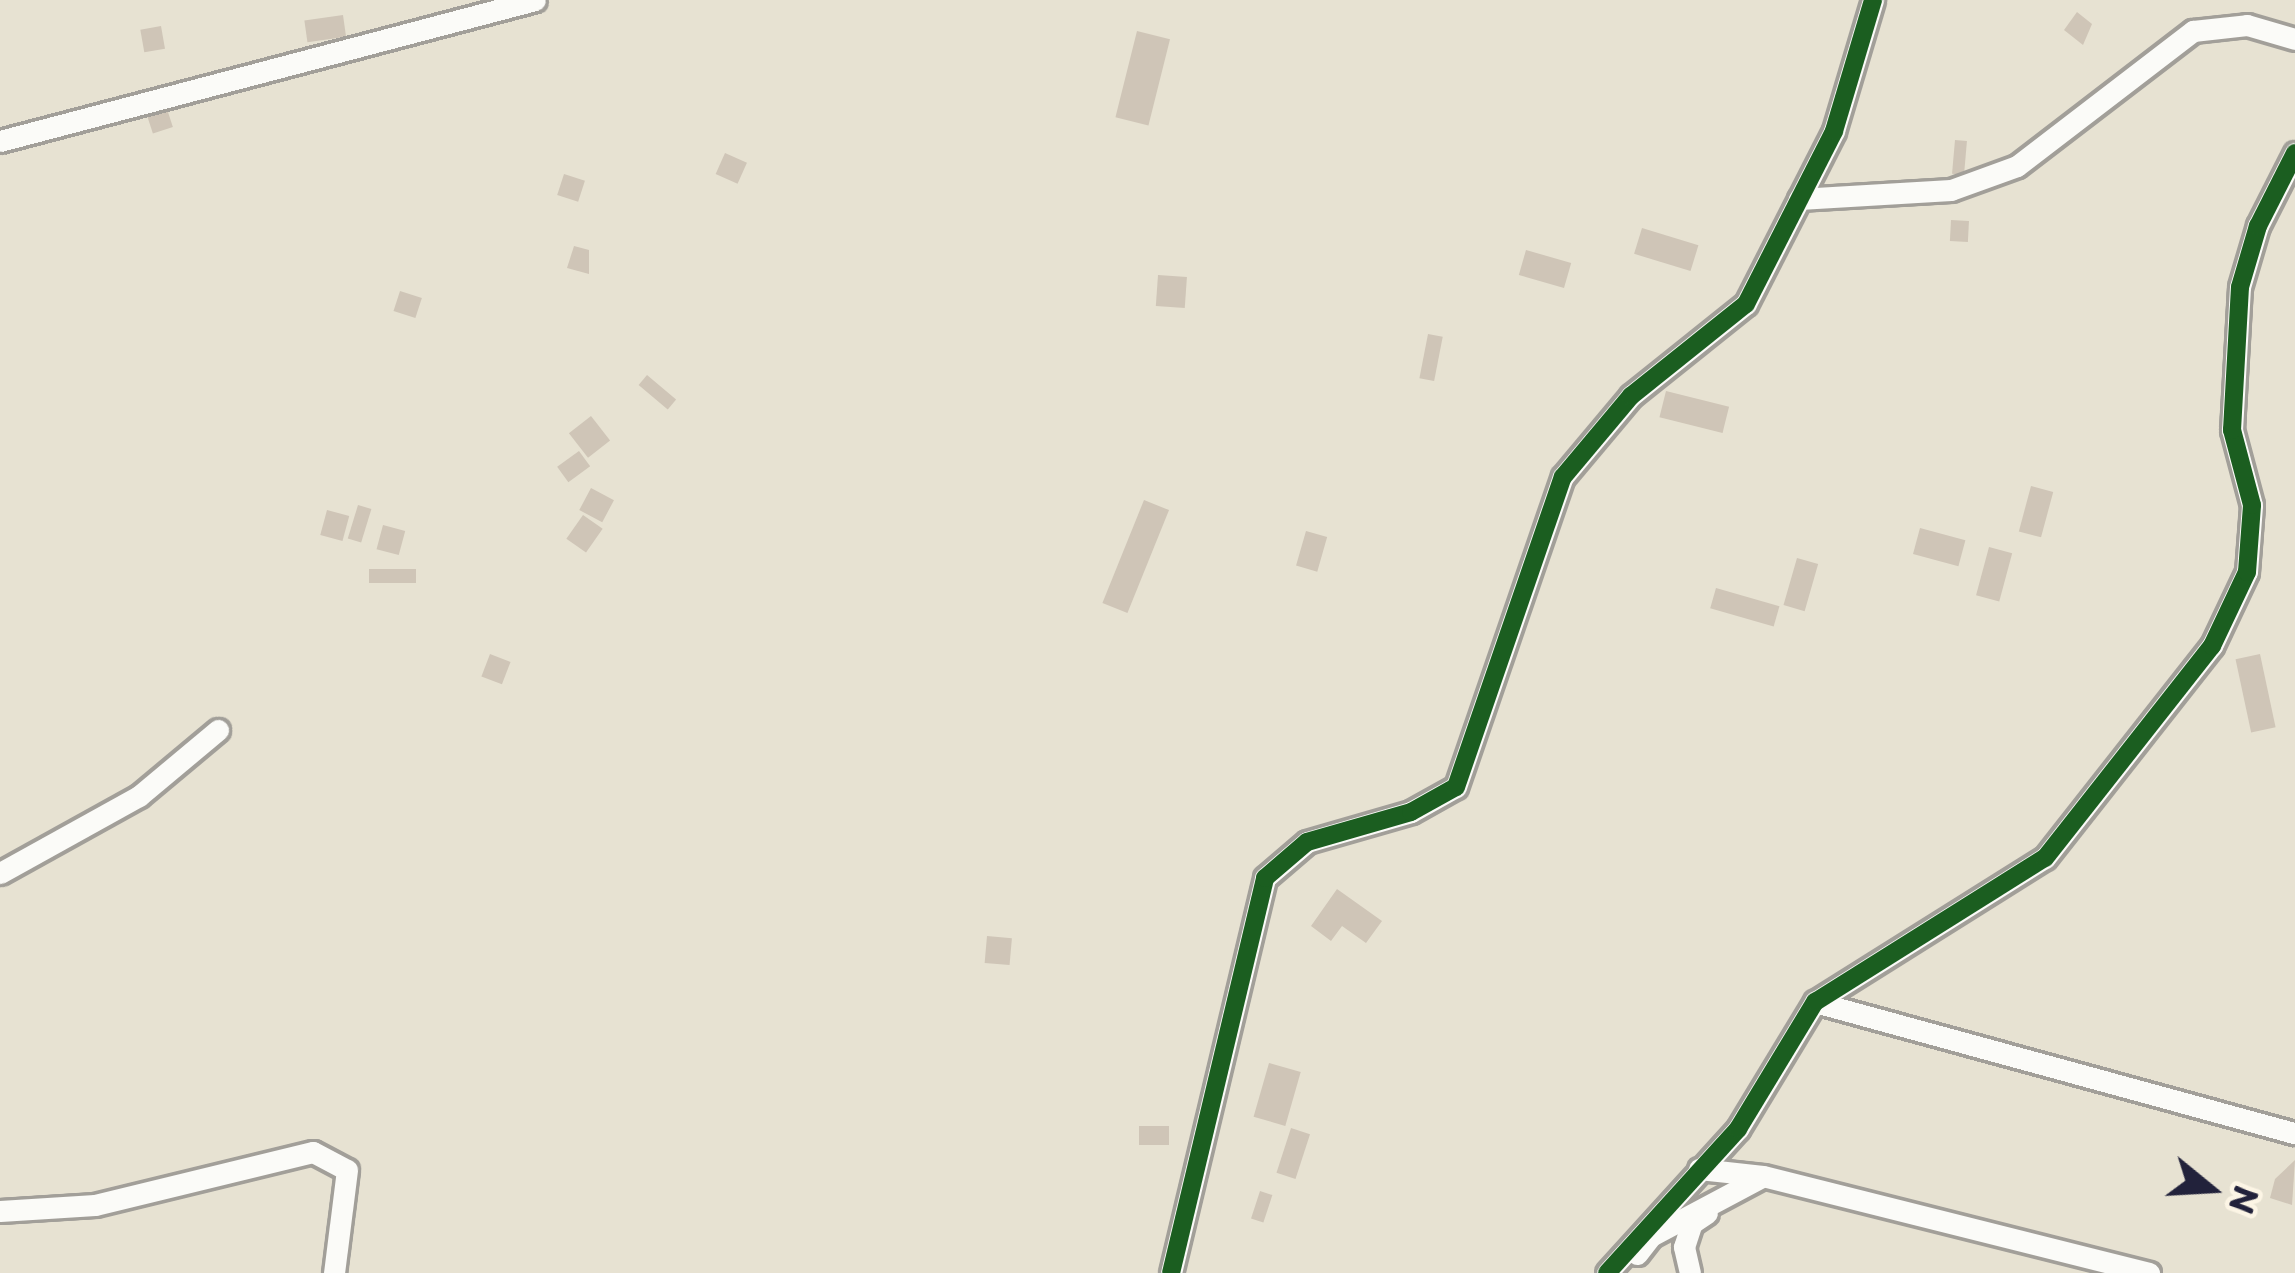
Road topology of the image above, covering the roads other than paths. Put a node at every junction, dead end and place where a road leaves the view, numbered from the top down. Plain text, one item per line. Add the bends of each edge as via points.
1 (535, 0) edge
2 (1873, 0) edge
3 (2295, 39) edge
4 (0, 141) edge
5 (2295, 153) edge
6 (1799, 200) junction
7 (218, 730) dead end
8 (0, 873) edge
9 (1815, 1003) junction
10 (2295, 1133) edge
11 (1700, 1168) junction
12 (1763, 1176) junction
13 (0, 1211) edge
14 (2117, 1269) edge
15 (334, 1273) edge
16 (1171, 1273) edge
17 (1611, 1273) edge
18 (1690, 1273) edge
19 (2150, 1273) edge

1 - 4 street
2 - 6 street via 1834,131
3 - 6 street via 2247,25 2193,32 2017,166 1951,190
5 - 9 street via 2258,226 2240,286 2232,430 2252,505 2246,572 2212,646 2045,858
6 - 16 street via 1746,304 1630,396 1564,477 1456,787 1412,812 1307,842 1265,878
7 - 8 street via 139,796
9 - 10 street
9 - 11 street via 1738,1130
11 - 12 street
11 - 17 street
12 - 14 street
12 - 17 street via 1651,1236
12 - 18 street via 1692,1223 1684,1247
13 - 15 street via 95,1205 313,1152 346,1170
14 - 19 street

